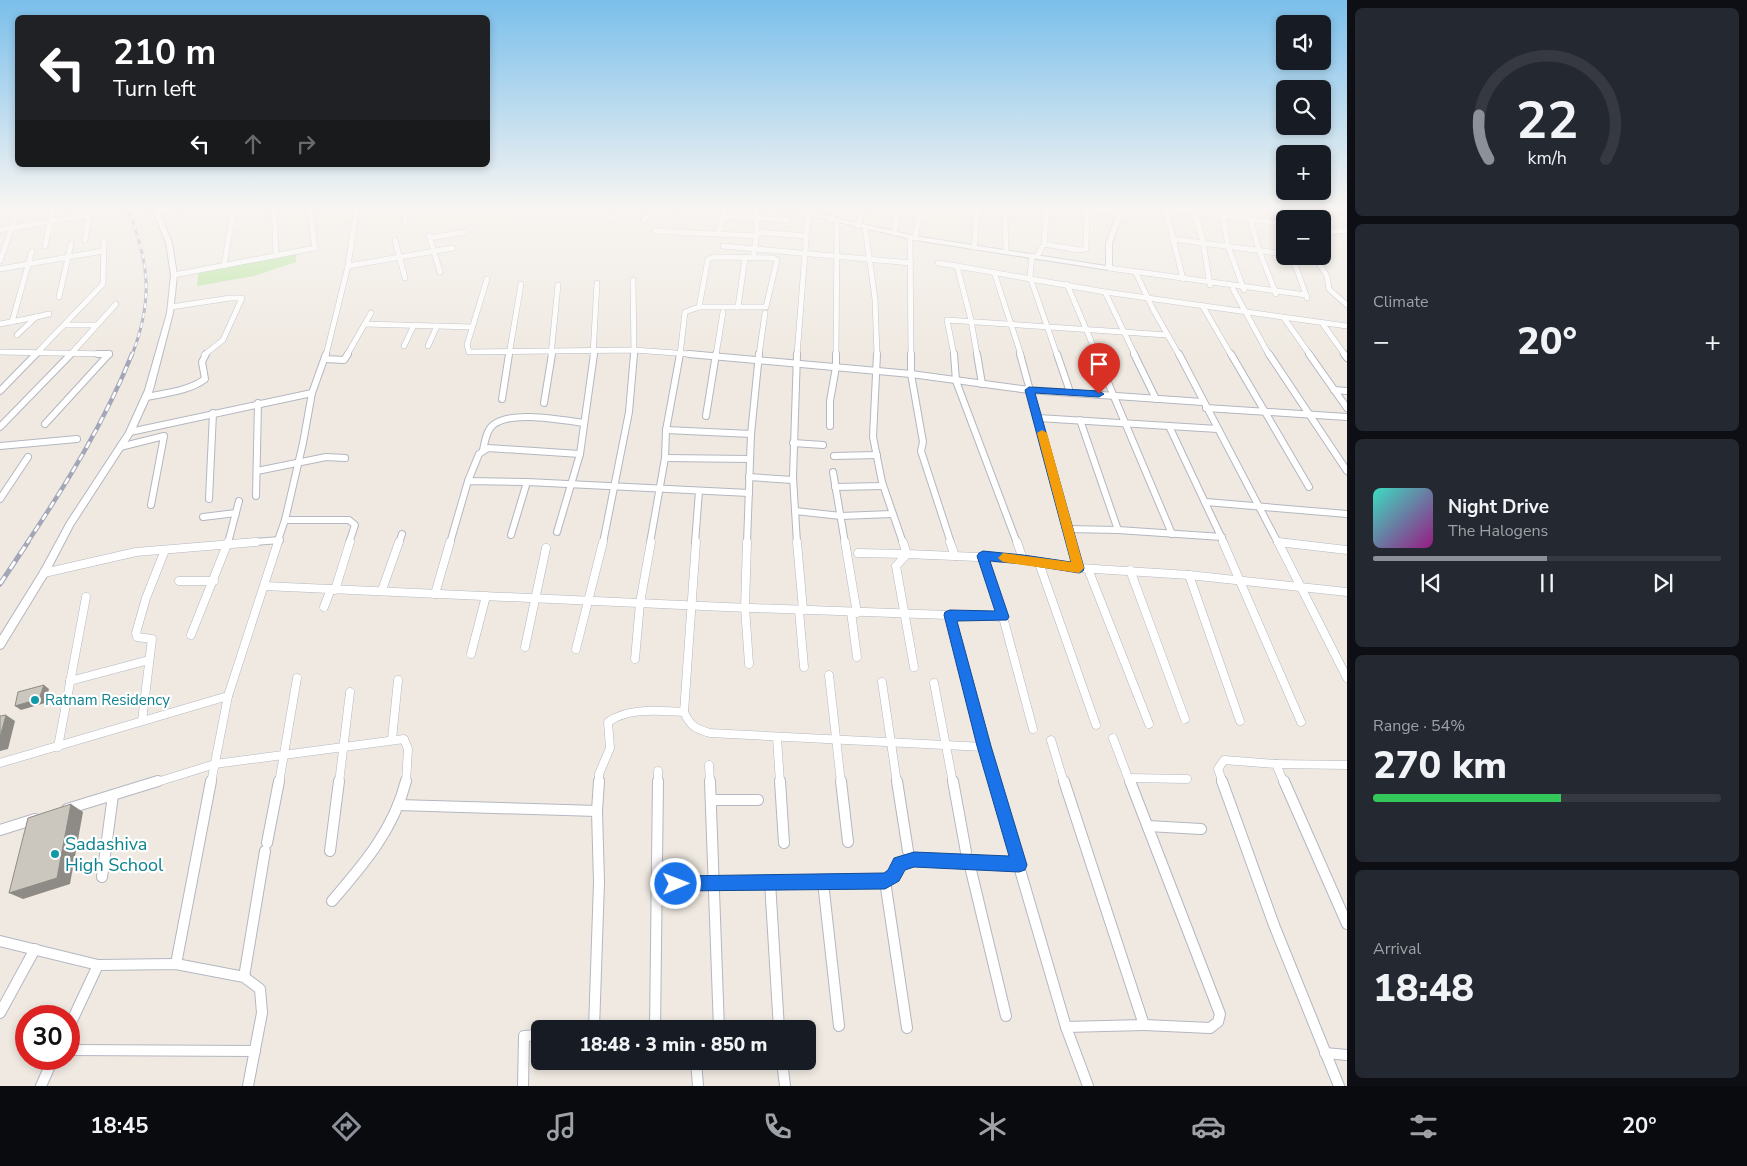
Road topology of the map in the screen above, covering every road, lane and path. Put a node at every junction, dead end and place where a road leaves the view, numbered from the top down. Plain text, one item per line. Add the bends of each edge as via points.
1 (1035, 256) edge
2 (31, 257) edge
3 (68, 257) joint
4 (103, 257) edge
5 (171, 257) edge
6 (226, 257) edge
7 (268, 257) edge
8 (349, 257) edge
9 (399, 257) joint
10 (435, 257) edge
11 (713, 257) edge
12 (725, 257) edge
13 (805, 257) edge
14 (838, 257) edge
15 (856, 257) edge
16 (911, 257) edge
17 (1039, 257) edge
18 (1109, 257) edge
19 (1177, 257) edge
20 (1205, 257) edge
21 (1232, 257) edge
22 (1262, 257) edge
23 (745, 258) junction
24 (753, 258) joint
25 (870, 258) junction
26 (911, 262) junction
27 (938, 263) dead end
28 (29, 264) junction
29 (1295, 265) edge
30 (1320, 265) edge
31 (224, 266) junction
32 (348, 266) junction
33 (957, 266) junction
34 (1109, 268) junction
35 (0, 269) edge
36 (440, 272) dead end
37 (994, 272) junction
38 (1136, 273) junction
39 (174, 275) junction
40 (1030, 277) junction
41 (405, 278) dead end
42 (1183, 279) junction
43 (486, 280) dead end
44 (633, 280) dead end
45 (597, 283) dead end
46 (521, 284) dead end
47 (1067, 284) junction
48 (1210, 284) junction
49 (558, 285) dead end
50 (1233, 289) junction
51 (1243, 289) junction
52 (1105, 292) junction
53 (1276, 293) junction
54 (1145, 296) junction
55 (59, 297) dead end
56 (116, 304) dead end
57 (1202, 305) junction
58 (1347, 305) edge
59 (171, 306) junction
60 (738, 307) junction
61 (699, 308) junction
62 (1244, 311) junction
63 (723, 312) dead end
64 (765, 312) dead end
65 (371, 313) dead end
66 (49, 314) dead end
67 (36, 317) junction
68 (1284, 318) junction
69 (970, 320) junction
70 (12, 322) junction
71 (1322, 323) junction
72 (0, 324) edge
73 (365, 324) junction
74 (1012, 324) junction
75 (64, 325) junction
76 (97, 325) junction
77 (414, 325) junction
78 (437, 326) junction
79 (1047, 326) junction
80 (1347, 326) edge
81 (472, 327) junction
82 (1086, 329) junction
83 (1124, 332) junction
84 (17, 335) dead end
85 (1167, 335) junction
86 (404, 346) dead end
87 (428, 346) dead end
88 (634, 350) junction
89 (552, 351) junction
90 (594, 351) junction
91 (0, 352) edge
92 (39, 352) junction
93 (72, 353) junction
94 (510, 353) junction
95 (680, 353) junction
96 (717, 357) junction
97 (1347, 358) edge
98 (325, 359) junction
99 (758, 361) junction
100 (796, 364) junction
101 (836, 367) junction
102 (877, 371) junction
103 (912, 374) junction
104 (956, 381) junction
105 (982, 384) junction
106 (1029, 390) junction
107 (1334, 390) junction
108 (0, 391) edge
109 (1347, 391) edge
110 (1070, 392) junction
111 (312, 393) junction
112 (1114, 395) junction
113 (147, 397) junction
114 (502, 399) dead end
115 (1156, 399) junction
116 (258, 403) junction
117 (544, 403) dead end
118 (1204, 405) junction
119 (1347, 408) edge
120 (1264, 411) junction
121 (213, 413) junction
122 (1308, 414) junction
123 (706, 416) dead end
124 (1347, 417) edge
125 (1038, 418) junction
126 (1080, 420) junction
127 (584, 423) junction
128 (1125, 423) junction
129 (44, 424) dead end
130 (830, 426) dead end
131 (1169, 426) junction
132 (0, 427) edge
133 (1218, 429) junction
134 (666, 430) junction
135 (130, 432) junction
136 (751, 434) junction
137 (77, 439) dead end
138 (793, 443) junction
139 (822, 445) dead end
140 (0, 446) edge
141 (120, 447) junction
142 (483, 450) junction
143 (580, 454) junction
144 (834, 456) dead end
145 (877, 456) junction
146 (28, 457) dead end
147 (345, 458) dead end
148 (665, 458) junction
149 (750, 460) junction
150 (299, 463) junction
151 (257, 471) junction
152 (1347, 471) edge
153 (833, 472) dead end
154 (749, 476) junction
155 (793, 480) junction
156 (468, 481) junction
157 (527, 482) junction
158 (572, 484) junction
159 (613, 486) junction
160 (883, 486) junction
161 (835, 487) junction
162 (1309, 487) dead end
163 (660, 488) junction
164 (699, 491) junction
165 (749, 493) junction
166 (256, 496) dead end
167 (0, 499) edge
168 (209, 499) dead end
169 (239, 501) dead end
170 (1206, 502) junction
171 (151, 505) dead end
172 (1259, 506) junction
173 (795, 511) junction
174 (236, 513) junction
175 (892, 514) junction
176 (1347, 514) edge
177 (841, 516) junction
178 (203, 517) dead end
179 (285, 520) junction
180 (1068, 528) junction
181 (1118, 530) junction
182 (557, 532) dead end
183 (402, 534) dead end
184 (1172, 534) junction
185 (510, 536) dead end
186 (1222, 537) junction
187 (280, 540) junction
188 (1278, 542) junction
189 (228, 543) junction
190 (546, 548) dead end
191 (165, 550) junction
192 (1347, 550) edge
193 (858, 553) dead end
194 (907, 554) junction
195 (955, 556) junction
196 (983, 556) junction
197 (1023, 559) junction
198 (1039, 563) junction
199 (1079, 568) junction
200 (1088, 569) junction
201 (1130, 570) junction
202 (44, 573) junction
203 (1188, 575) junction
204 (1239, 580) junction
205 (179, 581) dead end
206 (214, 581) junction
207 (264, 586) junction
208 (1302, 587) junction
209 (333, 589) junction
210 (382, 590) junction
211 (1347, 592) edge
212 (435, 594) junction
213 (486, 596) junction
214 (86, 597) dead end
215 (535, 598) junction
216 (586, 600) junction
217 (640, 603) junction
218 (692, 605) junction
219 (324, 607) dead end
220 (745, 608) junction
221 (801, 610) junction
222 (854, 612) junction
223 (906, 613) junction
224 (950, 615) junction
225 (1003, 617) junction
226 (192, 635) dead end
227 (0, 645) edge
228 (525, 647) dead end
229 (576, 649) dead end
230 (471, 654) dead end
231 (635, 658) dead end
232 (857, 658) dead end
233 (149, 660) junction
234 (749, 664) dead end
235 (804, 667) dead end
236 (914, 667) dead end
237 (829, 675) dead end
238 (297, 678) dead end
239 (1347, 678) edge
240 (398, 680) dead end
241 (70, 681) junction
242 (882, 682) dead end
243 (934, 683) dead end
244 (350, 692) dead end
245 (228, 696) junction
246 (684, 712) junction
247 (1185, 719) dead end
248 (1240, 721) dead end
249 (142, 722) junction
250 (1301, 722) dead end
251 (1150, 724) dead end
252 (1096, 725) dead end
253 (1033, 729) dead end
254 (777, 737) junction
255 (1113, 738) dead end
256 (392, 739) junction
257 (836, 740) junction
258 (1051, 740) dead end
259 (891, 743) junction
260 (945, 745) junction
261 (344, 746) junction
262 (984, 746) junction
263 (58, 747) junction
264 (285, 754) junction
265 (0, 763) edge
266 (215, 764) junction
267 (1276, 764) junction
268 (709, 765) dead end
269 (1347, 765) edge
270 (658, 771) dead end
271 (1129, 778) junction
272 (1187, 779) dead end
273 (114, 795) junction
274 (711, 800) junction
275 (758, 800) dead end
276 (398, 805) junction
277 (597, 811) junction
278 (57, 812) edge
279 (47, 815) edge
280 (1148, 826) junction
281 (1200, 829) dead end
282 (0, 830) edge
283 (848, 842) dead end
284 (784, 843) dead end
285 (330, 851) dead end
286 (908, 851) dead end
287 (968, 857) junction
288 (1019, 865) junction
289 (102, 877) dead end
290 (885, 881) junction
291 (770, 882) junction
292 (823, 882) junction
293 (714, 883) junction
294 (657, 884) junction
295 (332, 901) dead end
296 (1347, 924) edge
297 (0, 941) edge
298 (36, 949) junction
299 (176, 964) junction
300 (98, 965) junction
301 (244, 977) junction
302 (79, 1005) edge
303 (0, 1013) edge
304 (1006, 1016) dead end
305 (594, 1020) edge
306 (655, 1020) edge
307 (719, 1020) edge
308 (778, 1020) edge
309 (1144, 1025) junction
310 (839, 1026) dead end
311 (1066, 1027) junction
312 (907, 1028) dead end
313 (531, 1036) edge
314 (80, 1050) edge
315 (255, 1051) junction
316 (1325, 1053) junction
317 (1347, 1056) edge
318 (48, 1070) edge
319 (697, 1070) edge
320 (783, 1070) edge
321 (40, 1086) edge
322 (248, 1086) edge
323 (523, 1086) edge
324 (698, 1086) edge
325 (786, 1086) edge
326 (1088, 1086) edge
327 (1339, 1086) edge

1 - 40 street
2 - 28 street
3 - 28 street
3 - 55 street
4 - 75 street via 103,284
5 - 39 street
6 - 31 street
7 - 31 street
8 - 32 street
9 - 32 street
9 - 41 street
10 - 36 street
11 - 61 street via 708,259
12 - 23 street
13 - 100 street
14 - 101 street
15 - 25 street
16 - 26 street
17 - 34 street
18 - 34 street
19 - 42 street
20 - 48 street
21 - 51 street
22 - 53 street
23 - 24 street
23 - 60 street
24 - 60 street via 776,260 767,306
25 - 26 street
25 - 102 street
26 - 103 street
27 - 33 street
28 - 35 street
28 - 70 street
29 - 53 street via 1307,298
30 - 58 street via 1327,276 1329,289
31 - 39 street
32 - 98 street
33 - 37 street
33 - 69 street
34 - 38 street
37 - 40 street
37 - 74 street
38 - 42 street
38 - 54 street
39 - 59 street
40 - 47 street
40 - 79 street
42 - 48 street
43 - 81 street
44 - 88 street
45 - 90 street
46 - 94 street
47 - 52 street
47 - 82 street
48 - 50 street
48 - 51 street
49 - 89 street
50 - 51 street
50 - 62 street
51 - 53 street
52 - 54 street
52 - 83 street
54 - 57 street
54 - 85 street
56 - 76 street
57 - 62 street
57 - 120 street
59 - 113 street
59 - 113 street via 242,298 223,340 202,357 205,379 195,386
60 - 61 street
61 - 95 street via 685,312
62 - 68 street
62 - 122 street
63 - 96 street
64 - 99 street
65 - 73 street
66 - 67 street
67 - 70 street
67 - 84 street
68 - 71 street
68 - 107 street
69 - 74 street
69 - 104 street via 950,318 946,321 954,350
69 - 105 street
70 - 72 street
71 - 80 street
71 - 97 street
73 - 77 street
73 - 98 street via 344,360
74 - 79 street
74 - 106 street
75 - 76 street
75 - 92 street
76 - 93 street
77 - 78 street
77 - 86 street
78 - 81 street
78 - 87 street
79 - 82 street
79 - 110 street
81 - 94 street via 467,345 469,352
82 - 83 street
82 - 112 street
83 - 85 street
83 - 115 street
85 - 118 street
88 - 90 street
88 - 95 street
88 - 159 street via 629,412
89 - 90 street
89 - 94 street
89 - 117 street
90 - 127 street
91 - 92 street
92 - 93 street
92 - 108 street
93 - 129 street via 108,354
93 - 132 street
94 - 114 street
95 - 96 street
95 - 134 street
96 - 99 street
96 - 123 street
98 - 111 street
99 - 100 street
99 - 136 street
100 - 101 street
100 - 138 street
101 - 102 street
101 - 130 street via 830,401
102 - 103 street
102 - 145 street via 873,436
103 - 104 street
103 - 195 street via 923,442 921,451
104 - 105 street
104 - 197 street
105 - 106 street
106 - 110 street
106 - 125 street
107 - 109 street
107 - 119 street
110 - 112 street
111 - 116 street
111 - 150 street
112 - 115 street
112 - 128 street
113 - 135 street
115 - 118 street
116 - 121 street
116 - 151 street
118 - 120 street
118 - 133 street
120 - 122 street
120 - 162 street
121 - 135 street
121 - 168 street
122 - 124 street
122 - 152 street
125 - 126 street
125 - 180 street
126 - 128 street
126 - 181 street
127 - 142 street via 506,419 490,428
127 - 143 street
128 - 131 street
128 - 184 street
131 - 133 street
131 - 170 street
133 - 172 street
134 - 136 street
134 - 148 street
135 - 141 street
136 - 149 street
137 - 140 street
138 - 139 street
138 - 155 street
141 - 171 street via 164,436
141 - 202 street via 70,524
142 - 143 street
142 - 156 street
143 - 158 street
144 - 145 street
145 - 160 street
146 - 167 street
147 - 150 street via 326,457
148 - 149 street
148 - 163 street
149 - 154 street
150 - 151 street
150 - 179 street
151 - 166 street
153 - 161 street
154 - 155 street
154 - 165 street
155 - 173 street
156 - 157 street
156 - 212 street
157 - 158 street
157 - 185 street
158 - 159 street
158 - 182 street
159 - 163 street
159 - 216 street via 602,546
160 - 161 street
160 - 175 street
161 - 177 street
163 - 164 street
163 - 217 street
164 - 165 street
164 - 218 street
165 - 220 street
169 - 174 street
170 - 172 street
170 - 186 street
172 - 176 street
172 - 188 street
173 - 177 street
173 - 221 street
174 - 178 street
174 - 189 street
175 - 177 street
175 - 194 street
177 - 222 street
179 - 187 street
179 - 209 street via 350,520 355,524
180 - 181 street
180 - 199 street
181 - 184 street
183 - 210 street
184 - 186 street
186 - 204 street
187 - 189 street
187 - 207 street
188 - 192 street
188 - 208 street
189 - 191 street
189 - 206 street
190 - 215 street
191 - 202 street via 123,554
191 - 233 street via 136,633 137,637 152,639
193 - 194 street
194 - 195 street
194 - 223 street via 896,566
195 - 196 street
196 - 197 street
196 - 225 street
197 - 198 street
198 - 199 street
198 - 252 street
199 - 200 street
200 - 201 street
200 - 251 street
201 - 203 street
201 - 247 street
202 - 227 street
203 - 204 street
203 - 248 street
204 - 208 street
204 - 250 street
205 - 206 street
206 - 226 street
207 - 209 street
207 - 245 street
208 - 211 street
208 - 239 street
209 - 210 street
209 - 219 street
210 - 212 street
212 - 213 street
213 - 215 street
213 - 230 street
214 - 241 street
215 - 216 street
215 - 228 street
216 - 217 street
216 - 229 street
217 - 218 street
217 - 231 street
218 - 220 street
218 - 246 street
220 - 221 street
220 - 234 street
221 - 222 street
221 - 235 street
222 - 223 street
222 - 232 street
223 - 224 street
223 - 236 street
224 - 225 street
224 - 262 street
225 - 253 street
233 - 241 street
233 - 249 street
237 - 257 street
238 - 264 street
240 - 256 street
241 - 263 street
242 - 259 street
243 - 260 street
244 - 261 street
245 - 249 street
245 - 266 street
246 - 254 street via 695,729 710,733
246 - 277 street via 660,710 615,717 608,722 610,748 599,774
249 - 263 street
254 - 257 street
254 - 284 street
255 - 271 street
256 - 261 street
256 - 276 street via 404,739 408,744 408,767
257 - 259 street
257 - 283 street
258 - 309 street
259 - 260 street
259 - 286 street
260 - 262 street
260 - 287 street
261 - 264 street
261 - 285 street
262 - 288 street
263 - 265 street
264 - 266 street
264 - 301 street
266 - 273 street
266 - 299 street
267 - 269 street
267 - 296 street
267 - 316 street via 1224,760 1218,768 1274,925
268 - 274 street
270 - 294 street
271 - 272 street
271 - 280 street
273 - 278 street
273 - 289 street
274 - 275 street
274 - 293 street
276 - 277 street
276 - 295 street via 387,832
277 - 305 street via 599,882
279 - 282 street
280 - 281 street
280 - 309 street via 1220,1019 1210,1028
287 - 288 street
287 - 290 street via 906,860 900,863 894,876
287 - 304 street
288 - 311 street
290 - 292 street
290 - 312 street
291 - 292 street
291 - 293 street
291 - 308 street
292 - 310 street
293 - 294 street
293 - 307 street
294 - 306 street
297 - 298 street
298 - 300 street
298 - 303 street
299 - 300 street
299 - 301 street
300 - 302 street
301 - 315 street via 260,989 262,1013
309 - 311 street
311 - 326 street
313 - 323 street via 524,1036
314 - 315 street
315 - 322 street
316 - 317 street
316 - 327 street
318 - 321 street
319 - 324 street
320 - 325 street

